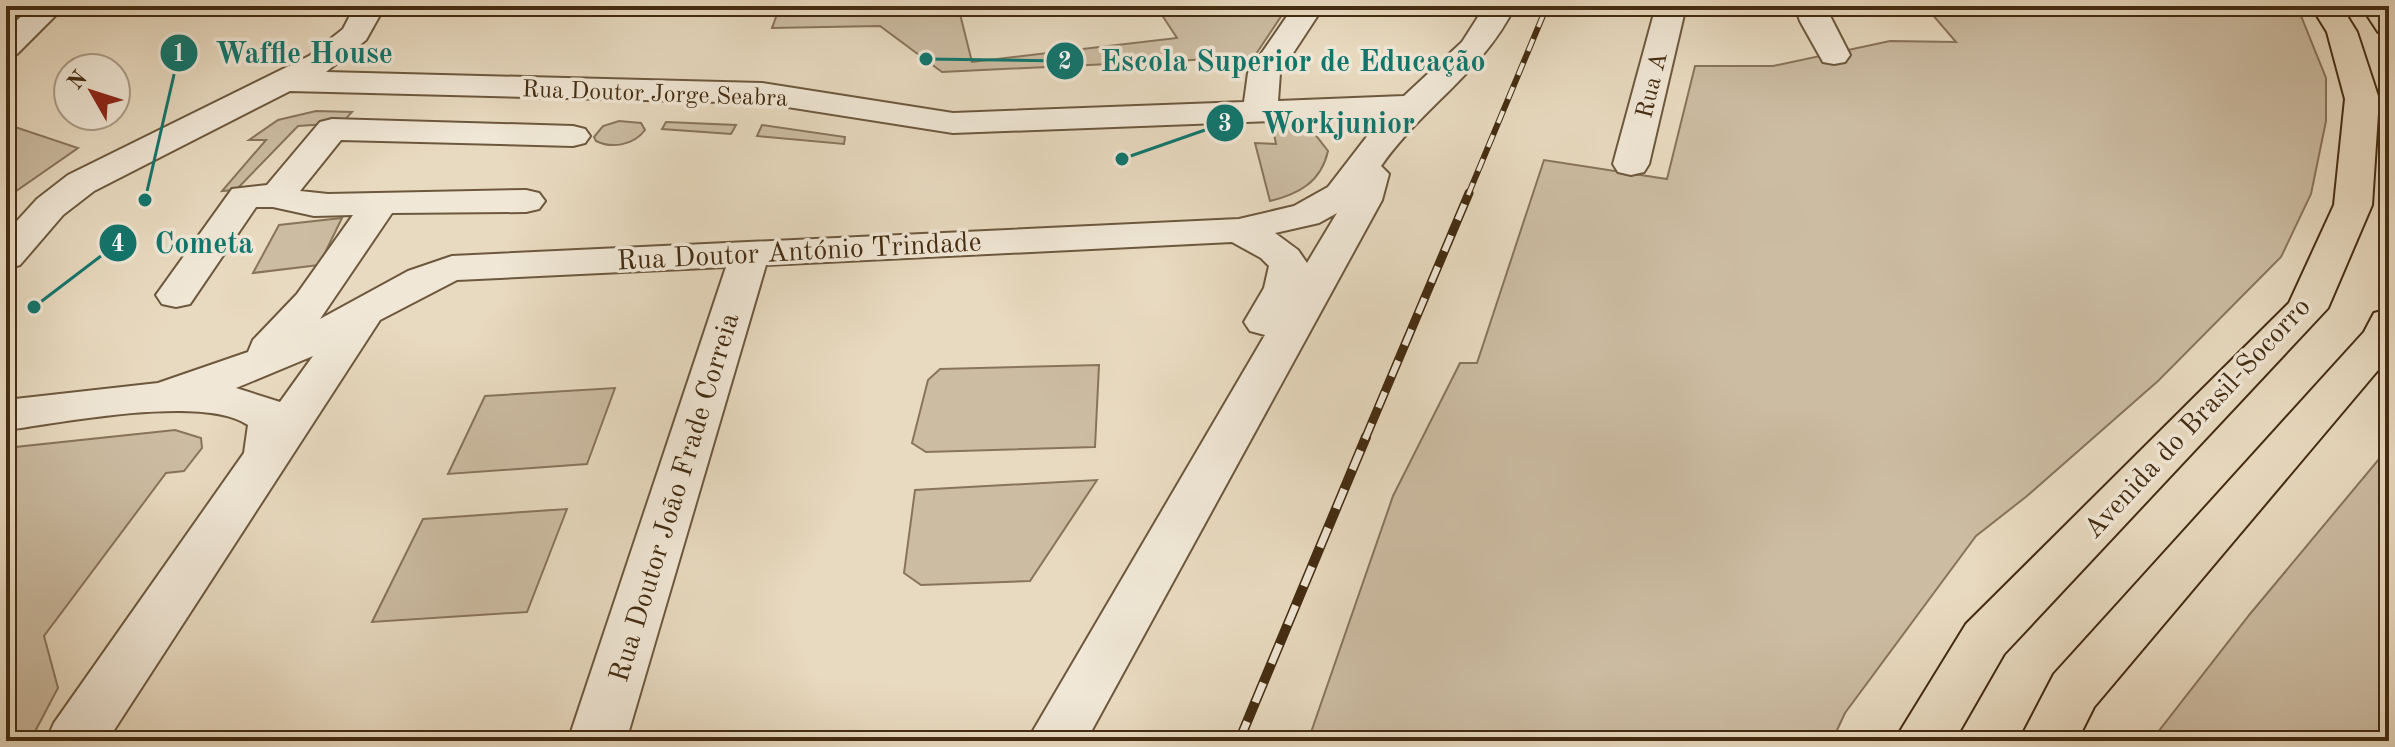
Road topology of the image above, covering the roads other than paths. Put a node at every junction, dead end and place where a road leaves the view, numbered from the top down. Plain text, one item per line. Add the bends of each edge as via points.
1 (50, 6) edge
2 (370, 6) edge
3 (1309, 6) edge
4 (1500, 6) edge
5 (1671, 6) edge
6 (1810, 6) edge
7 (2326, 6) edge
8 (2376, 6) edge
9 (2389, 26) edge
10 (6, 47) edge
11 (1834, 55) dead end
12 (288, 81) junction
13 (503, 87) junction
14 (1413, 106) junction
15 (1311, 108) junction
16 (1260, 111) junction
17 (497, 133) junction
18 (573, 136) dead end
19 (1371, 156) junction
20 (1631, 164) dead end
21 (281, 195) junction
22 (526, 201) dead end
23 (381, 202) junction
24 (1239, 230) junction
25 (349, 252) junction
26 (750, 253) junction
27 (6, 257) edge
28 (431, 275) junction
29 (176, 295) dead end
30 (369, 308) junction
31 (2389, 322) edge
32 (212, 382) junction
33 (161, 397) junction
34 (1252, 397) junction
35 (6, 415) edge
36 (268, 453) junction
37 (75, 741) edge
38 (597, 741) edge
39 (1056, 741) edge
40 (1923, 741) edge
41 (2048, 741) edge

1 - 10 street
2 - 12 street via 339,50
3 - 16 street via 1264,73
4 - 14 street via 1491,28
5 - 20 street, Rua A
6 - 11 street
7 - 40 main road, Avenida do Brasil-Socorro via 2342,32 2362,99 2353,205 2307,308 1985,639
8 - 9 main road
12 - 13 street, Rua Doutor Jorge Seabra
12 - 27 street via 81,183 50,207
13 - 16 street, Rua Doutor Jorge Seabra via 762,93 953,123
13 - 17 street
14 - 15 street, Rua Doutor Jorge Seabra
14 - 19 street, Rua Doutor António Trindade
15 - 16 street, Rua Doutor Jorge Seabra
15 - 19 street via 1347,131
17 - 18 street
17 - 21 street via 332,129
19 - 24 street, Rua Doutor António Trindade via 1341,195 1325,206
19 - 34 street via 1363,200
21 - 23 street via 313,205
21 - 29 street via 245,197
22 - 23 street
23 - 25 street
24 - 26 street, Rua Doutor António Trindade
24 - 34 street via 1277,250 1289,264 1290,279 1242,364
25 - 28 street via 349,270 362,277
25 - 32 street via 281,338
26 - 28 street, Rua Doutor António Trindade via 469,266
26 - 38 street, Rua Doutor João Frade Correia
28 - 30 street, Rua Doutor António Trindade
30 - 32 street, Rua Doutor António Trindade via 311,341
30 - 36 street
31 - 41 main road via 2383,337 2074,691
32 - 33 street
33 - 35 street
33 - 36 street via 226,400 265,413 271,425
34 - 39 street
36 - 37 street

